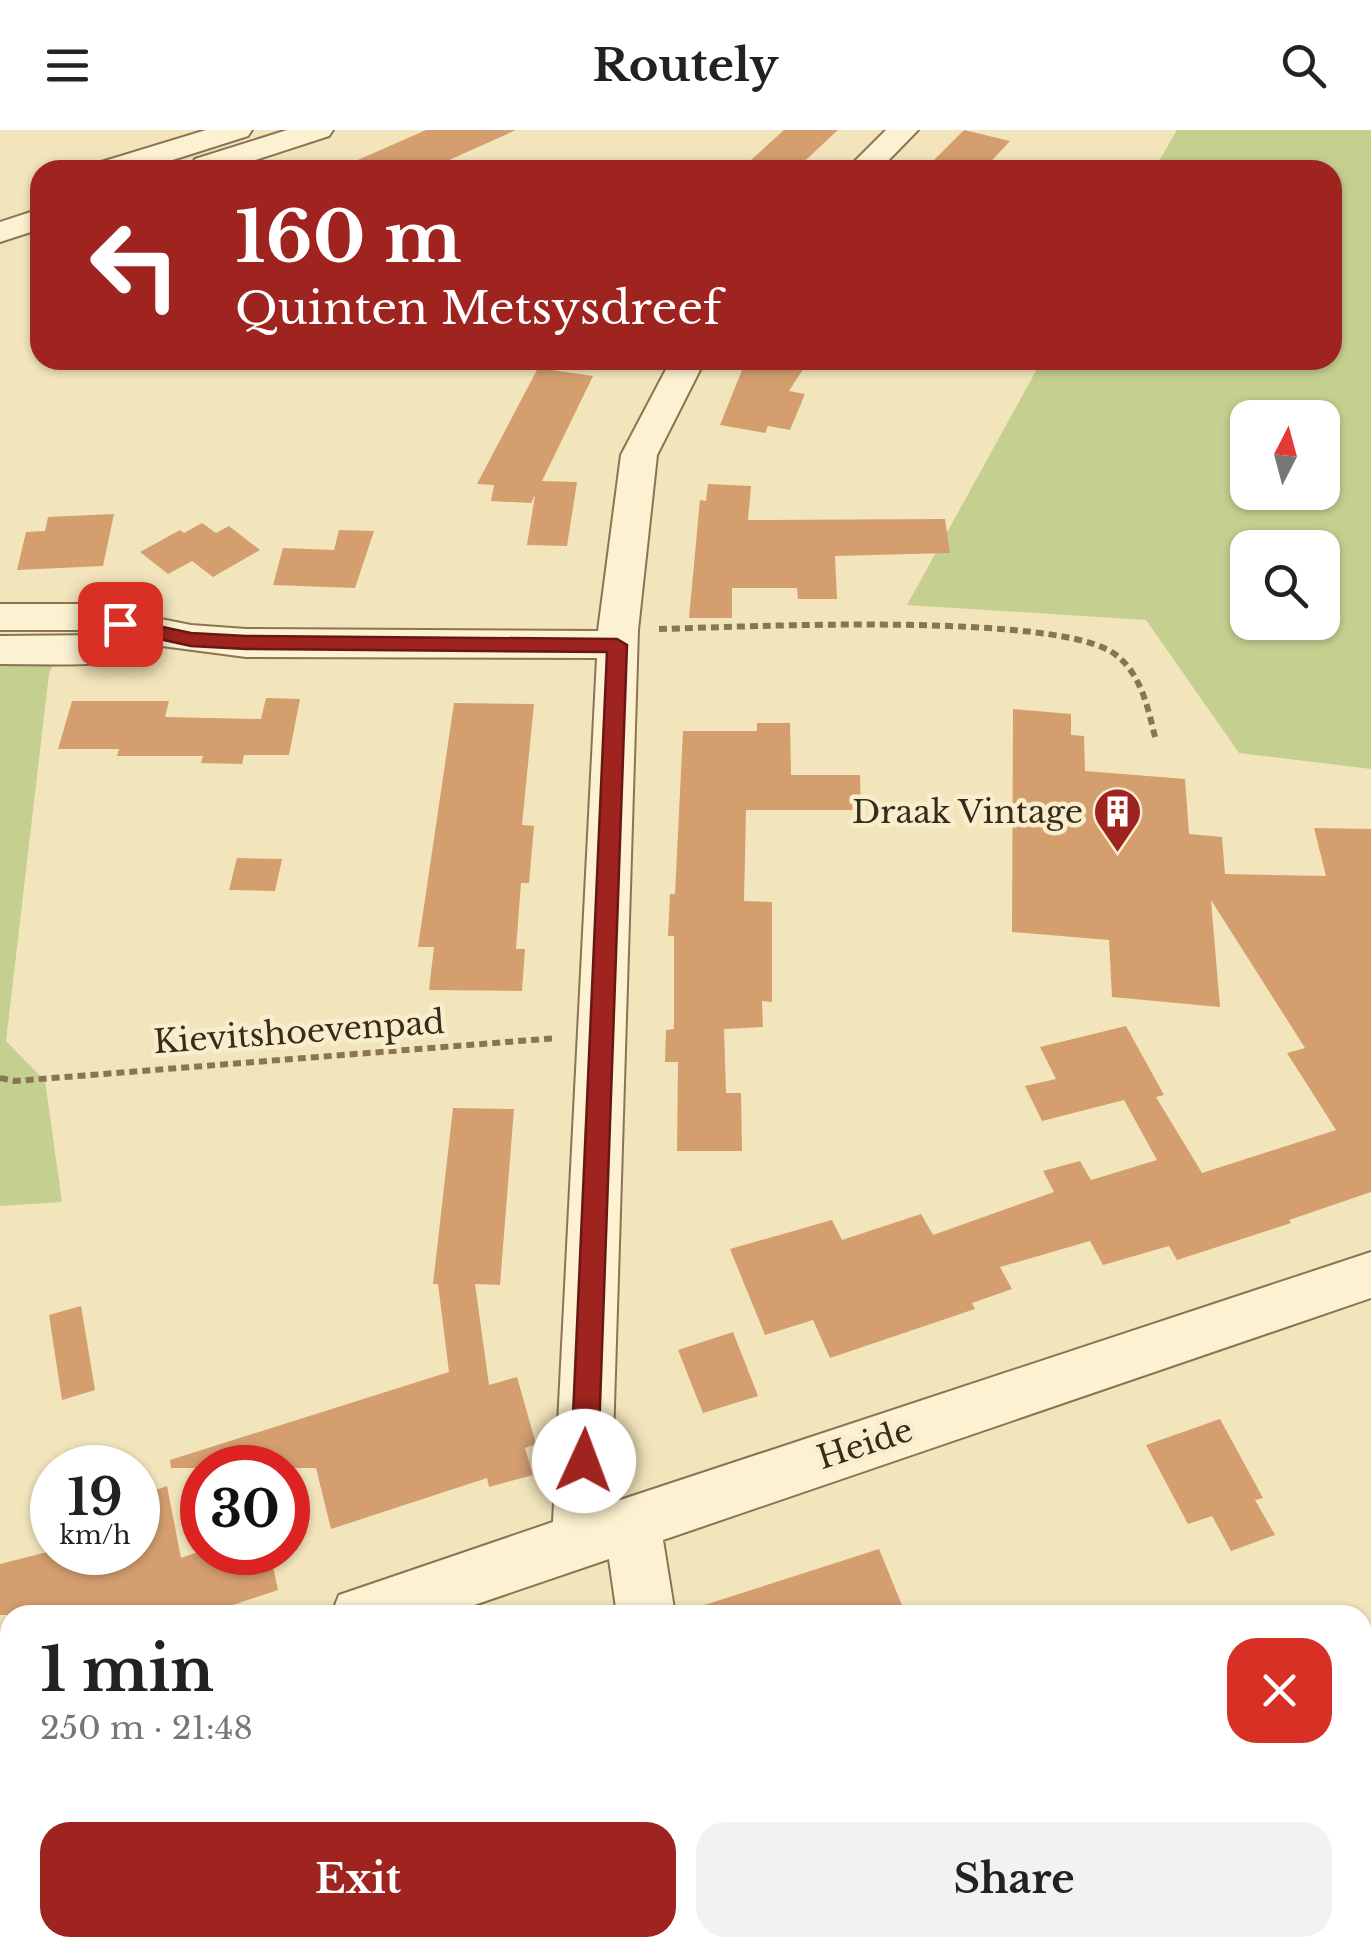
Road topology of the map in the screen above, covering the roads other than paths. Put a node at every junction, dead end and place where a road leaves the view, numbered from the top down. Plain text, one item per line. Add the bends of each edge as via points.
1 (237, 130) edge
2 (318, 130) edge
3 (903, 130) edge
4 (140, 160) edge
5 (224, 160) edge
6 (872, 160) edge
7 (30, 195) edge
8 (0, 204) edge
9 (30, 222) edge
10 (0, 232) edge
11 (683, 370) edge
12 (0, 617) edge
13 (618, 638) junction
14 (191, 639) junction
15 (0, 650) edge
16 (1371, 1274) edge
17 (607, 1530) junction
18 (389, 1605) edge
19 (641, 1605) edge

1 - 4 street
2 - 5 street
3 - 6 street
7 - 8 street
9 - 10 street
11 - 13 street via 639,455
12 - 14 street via 84,617
13 - 14 street
13 - 17 street via 602,1035
14 - 15 street
16 - 17 street, Heide
17 - 18 street, Heide
17 - 19 street

